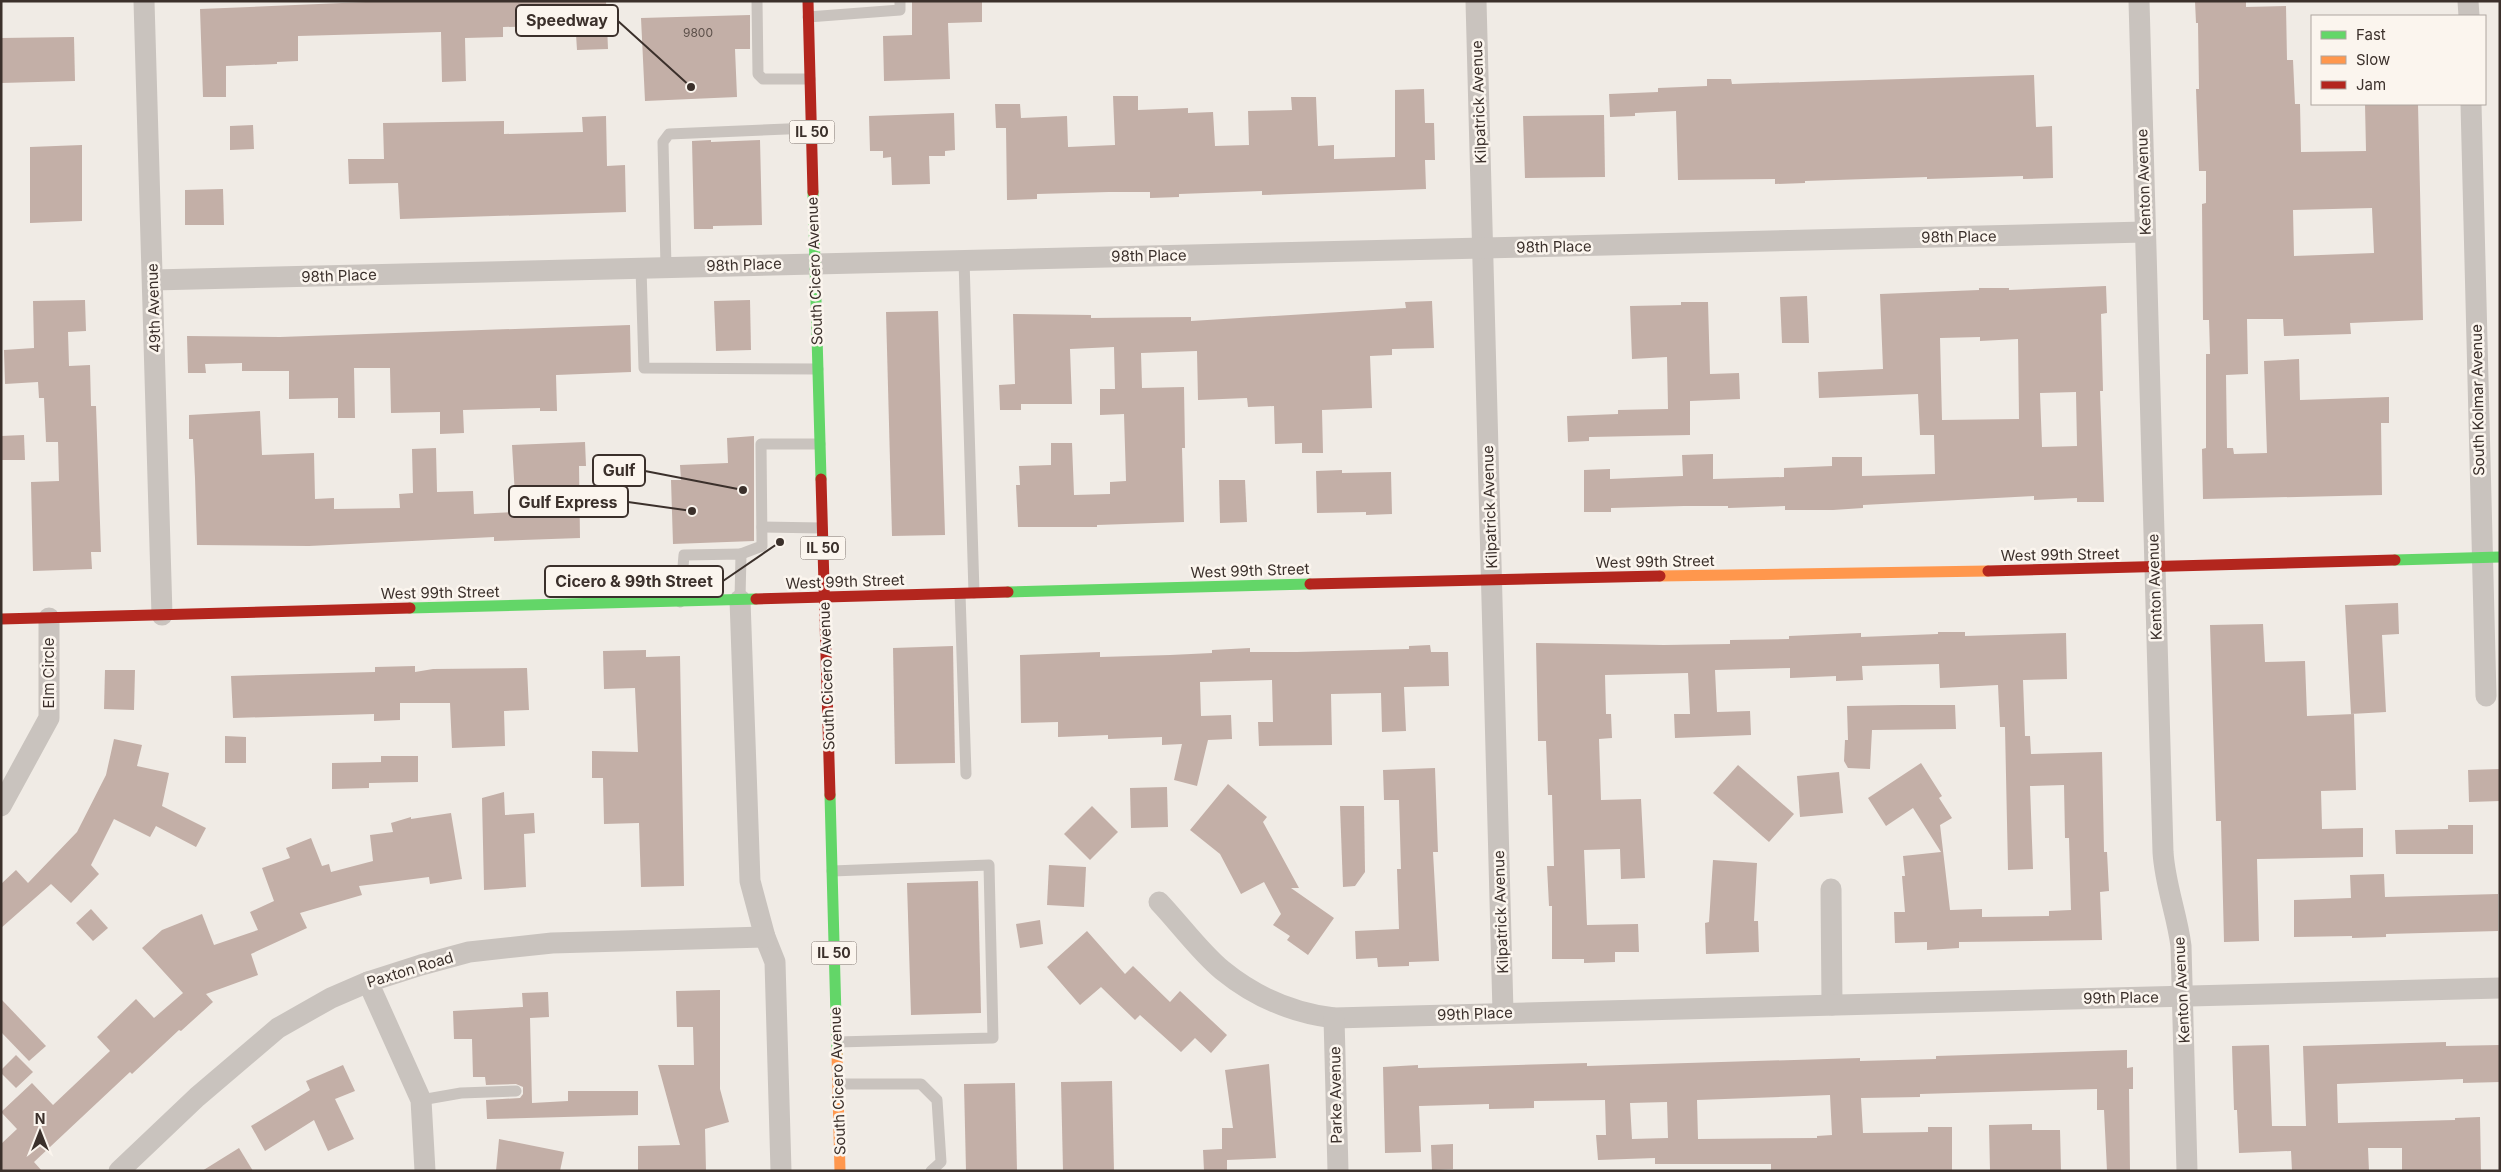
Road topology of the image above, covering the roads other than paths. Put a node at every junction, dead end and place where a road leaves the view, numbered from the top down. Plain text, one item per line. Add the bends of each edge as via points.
1 (144, 1) edge
2 (757, 1) edge
3 (808, 1) edge
4 (900, 1) edge
5 (1476, 1) edge
6 (2139, 1) edge
7 (2468, 1) edge
8 (886, 6) edge
9 (2468, 15) edge
10 (808, 17) junction
11 (810, 79) junction
12 (2471, 105) edge
13 (811, 128) junction
14 (2146, 232) junction
15 (1483, 249) junction
16 (964, 260) junction
17 (815, 263) junction
18 (666, 267) junction
19 (640, 268) junction
20 (153, 280) junction
21 (818, 368) junction
22 (820, 444) junction
23 (762, 527) junction
24 (822, 528) junction
25 (741, 554) junction
26 (2491, 557) edge
27 (2154, 568) junction
28 (1492, 579) junction
29 (960, 594) junction
30 (974, 594) junction
31 (824, 598) junction
32 (740, 600) junction
33 (680, 602) junction
34 (162, 615) junction
35 (49, 618) junction
36 (1, 619) edge
37 (2486, 696) dead end
38 (966, 774) dead end
39 (1, 806) edge
40 (832, 871) junction
41 (1831, 889) dead end
42 (1159, 902) dead end
43 (765, 937) junction
44 (368, 982) junction
45 (2500, 988) edge
46 (2184, 996) junction
47 (1832, 1005) junction
48 (1503, 1012) junction
49 (1334, 1018) junction
50 (837, 1042) junction
51 (838, 1084) junction
52 (516, 1091) dead end
53 (422, 1100) junction
54 (119, 1171) edge
55 (425, 1171) edge
56 (781, 1171) edge
57 (840, 1171) edge
58 (931, 1171) edge
59 (1338, 1171) edge
60 (2187, 1171) edge

1 - 20 street, 49th Avenue
2 - 11 lane via 758,74 763,79
3 - 10 street, South Cicero Avenue / IL 50
4 - 8 lane via 900,10
5 - 15 street, Kilpatrick Avenue
6 - 14 street, Kenton Avenue
7 - 9 street
8 - 10 lane
10 - 11 street, South Cicero Avenue / IL 50
11 - 13 street, South Cicero Avenue / IL 50
12 - 26 street, South Kolmar Avenue
13 - 17 street, South Cicero Avenue / IL 50
13 - 18 lane via 669,134 663,142
14 - 15 street, 98th Place
14 - 27 street, Kenton Avenue
15 - 16 street, 98th Place
15 - 28 street, Kilpatrick Avenue
16 - 17 street, 98th Place
16 - 30 lane
17 - 18 street, 98th Place
17 - 21 street, South Cicero Avenue / IL 50
18 - 19 street, 98th Place
19 - 20 street, 98th Place
19 - 21 lane via 644,368
20 - 34 street, 49th Avenue
21 - 22 street, South Cicero Avenue / IL 50
22 - 23 lane via 761,444
22 - 24 street, South Cicero Avenue / IL 50
23 - 24 lane
23 - 25 lane via 762,546
24 - 31 street, South Cicero Avenue / IL 50
25 - 32 lane
25 - 33 lane via 684,555
26 - 27 street, West 99th Street
26 - 37 street, South Kolmar Avenue
27 - 28 street, West 99th Street
27 - 46 street, Kenton Avenue via 2163,852 2165,877 2178,922
28 - 30 street, West 99th Street
28 - 48 street, Kilpatrick Avenue
29 - 30 street, West 99th Street
29 - 31 street, West 99th Street
29 - 38 lane
31 - 32 street, West 99th Street
31 - 40 street, South Cicero Avenue / IL 50
32 - 33 street, West 99th Street
32 - 43 street via 750,881
33 - 34 street, West 99th Street
34 - 35 street, West 99th Street
35 - 36 street, West 99th Street
35 - 39 street, Elm Circle via 48,718
40 - 50 street, South Cicero Avenue / IL 50
40 - 50 lane via 989,865 993,1038
41 - 47 street
42 - 49 street, 99th Place via 1222,970 1269,1000 1308,1015
43 - 44 street, Paxton Road via 552,943 469,952
43 - 56 street via 775,962
44 - 53 street
44 - 54 street, Paxton Road via 331,998 278,1028 197,1097
45 - 46 street, 99th Place
46 - 47 street, 99th Place
46 - 60 street, Kenton Avenue
47 - 48 street, 99th Place
48 - 49 street, 99th Place
49 - 59 street, Parke Avenue
50 - 51 street, South Cicero Avenue / IL 50
51 - 57 street, South Cicero Avenue / IL 50
51 - 58 lane via 921,1084 937,1100 941,1162
52 - 53 lane via 461,1093
53 - 55 street

